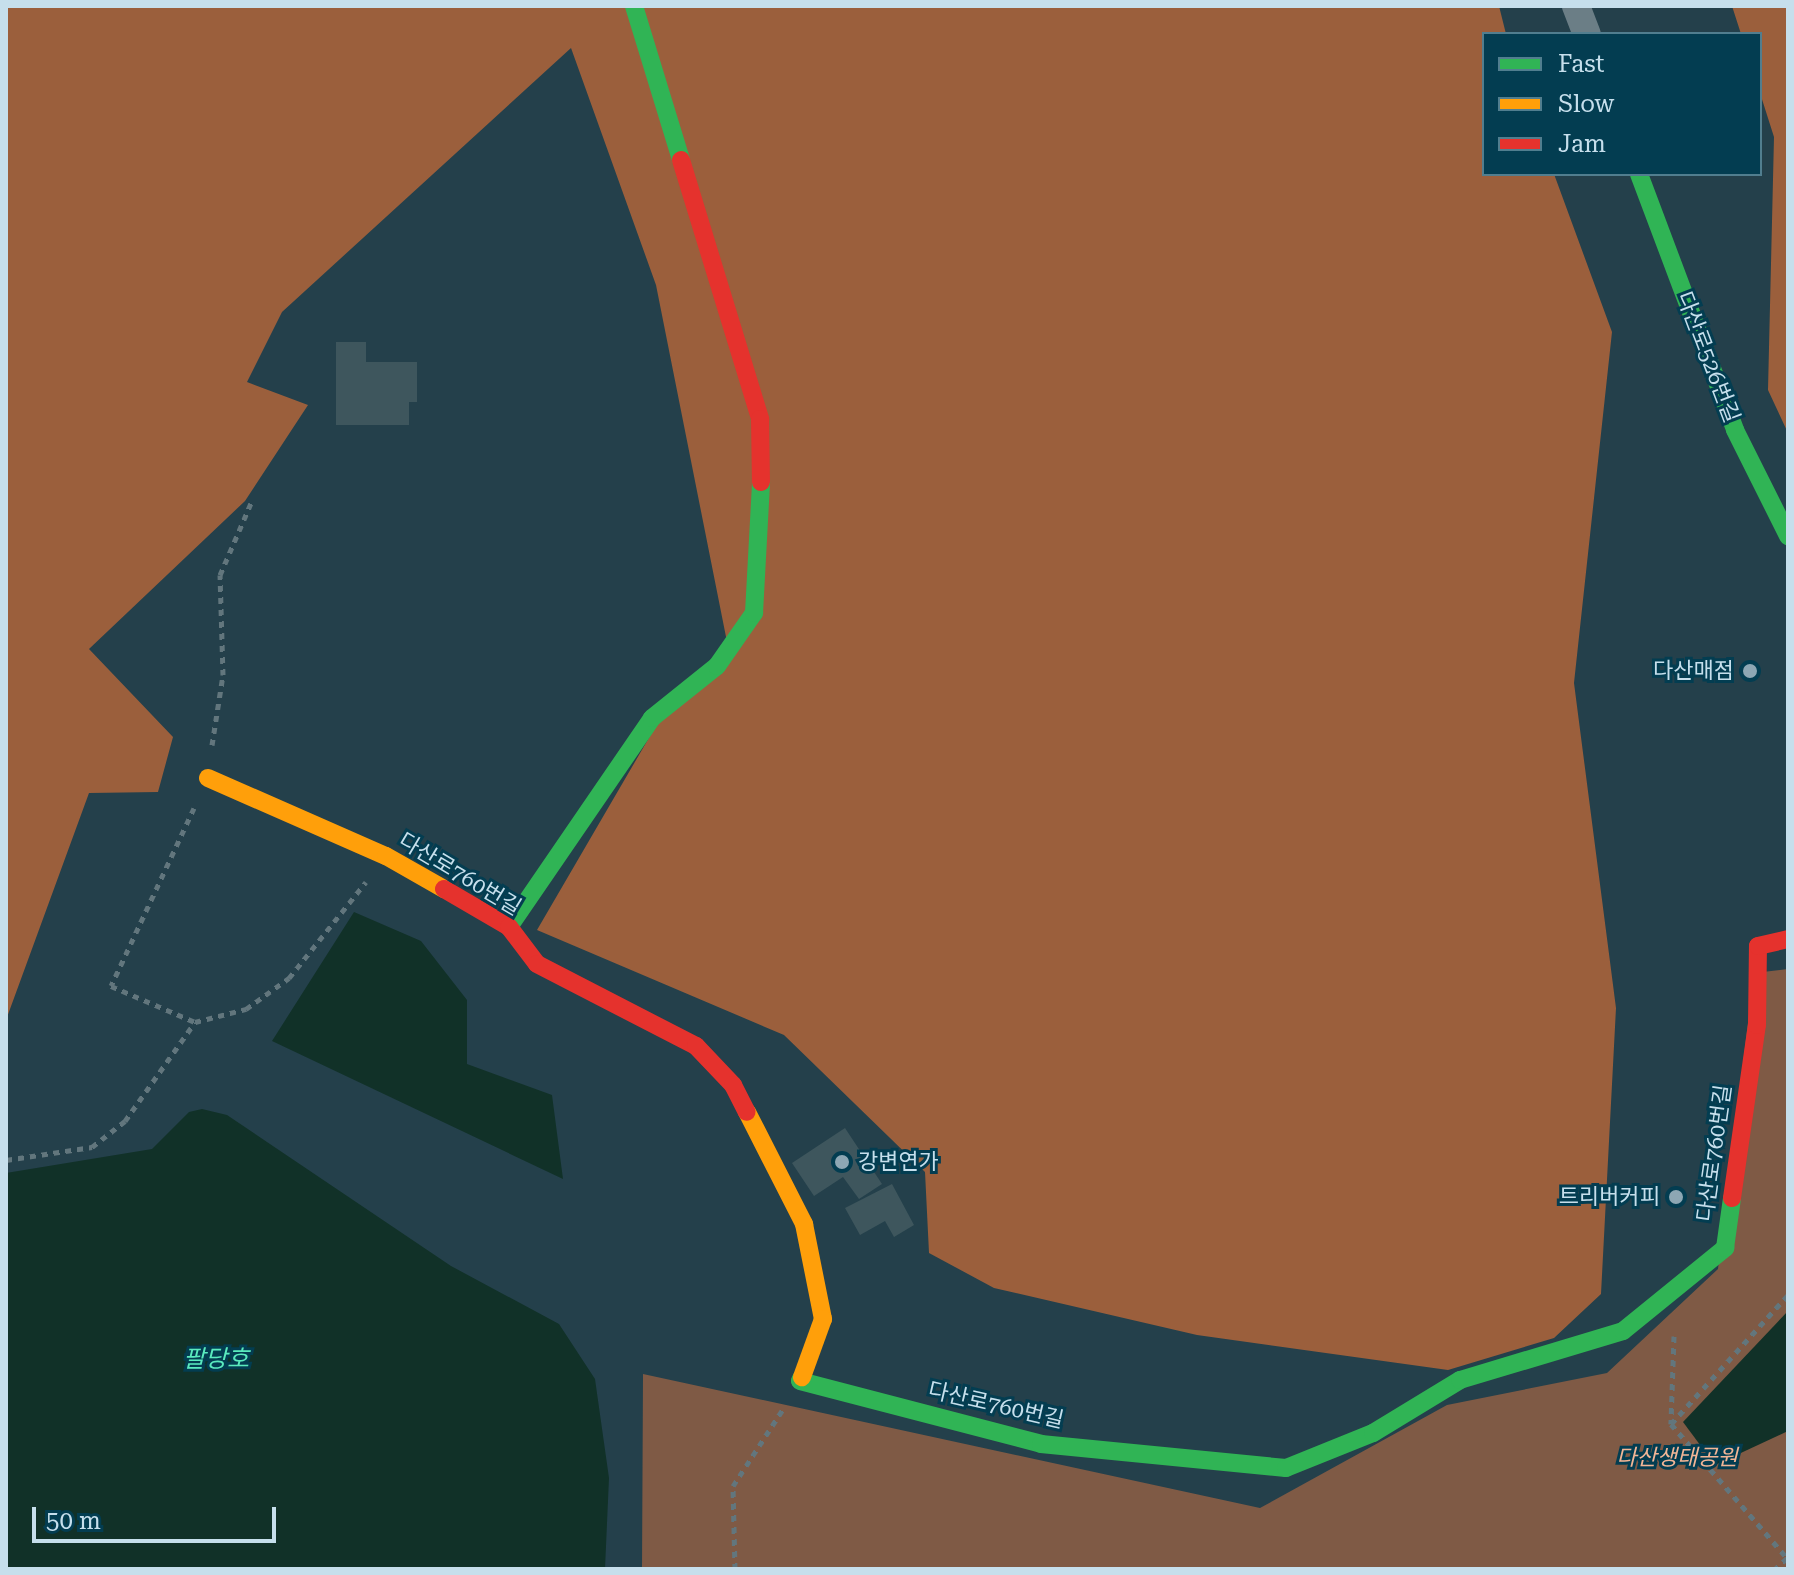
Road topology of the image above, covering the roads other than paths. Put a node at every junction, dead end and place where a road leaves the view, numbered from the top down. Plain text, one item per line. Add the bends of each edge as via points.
1 (634, 6) edge
2 (1576, 6) edge
3 (1586, 32) edge
4 (1640, 176) edge
5 (1788, 536) edge
6 (208, 778) dead end
7 (509, 927) junction
8 (1788, 939) edge

1 - 7 street via 760,419 761,522 754,613 717,666 652,718
2 - 3 street
4 - 5 street, 다산로526번길 via 1735,430
6 - 7 street, 다산로760번길 via 386,856
7 - 8 street, 다산로760번길 via 537,964 696,1046 733,1085 804,1224 823,1319 800,1381 1041,1444 1286,1468 1373,1433 1460,1380 1623,1331 1725,1248 1757,1025 1758,946

